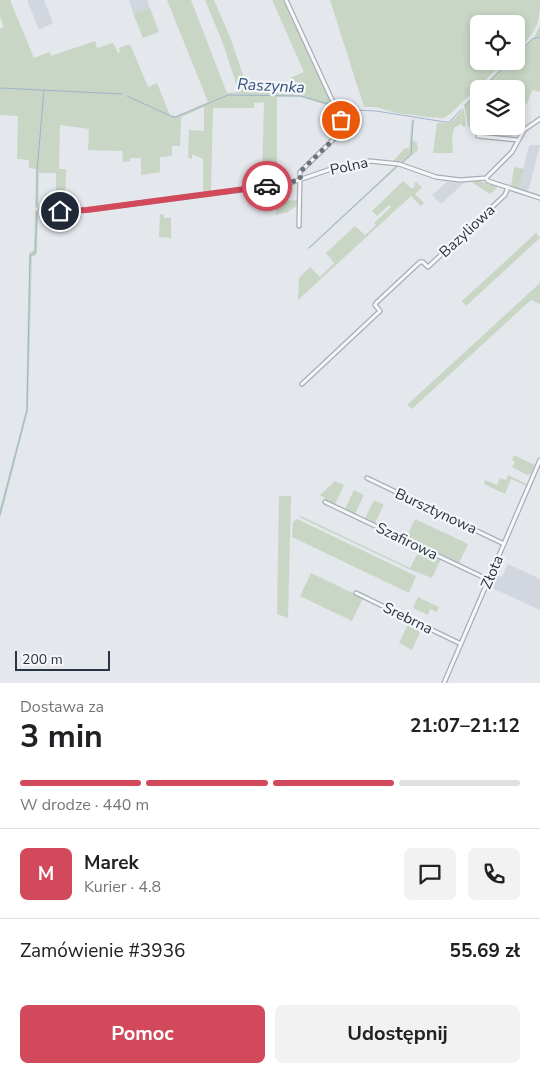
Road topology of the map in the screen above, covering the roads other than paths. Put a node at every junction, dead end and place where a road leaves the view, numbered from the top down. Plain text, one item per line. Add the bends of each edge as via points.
1 (286, 0) edge
2 (540, 119) edge
3 (478, 136) dead end
4 (518, 140) junction
5 (486, 178) junction
6 (300, 180) junction
7 (508, 187) junction
8 (540, 198) edge
9 (41, 209) dead end
10 (299, 226) dead end
11 (302, 384) dead end
12 (540, 460) edge
13 (367, 478) dead end
14 (325, 502) dead end
15 (504, 544) junction
16 (489, 580) junction
17 (356, 593) dead end
18 (460, 644) junction
19 (444, 683) edge

1 - 6 street via 341,120 341,130 301,171
2 - 4 street via 530,124
3 - 4 street
4 - 5 street via 512,152
5 - 6 street, Polna via 460,180 436,177 376,160 341,166
5 - 7 street
6 - 9 street, Polna via 87,210
6 - 10 street
7 - 8 street
7 - 11 street, Bazyliowa via 505,195 428,267 420,262 376,303 380,311
12 - 15 street, Złota
13 - 15 street, Bursztynowa
14 - 16 street, Szafirowa
15 - 16 street, Złota
16 - 18 street, Złota
17 - 18 street, Srebrna
18 - 19 street, Złota

